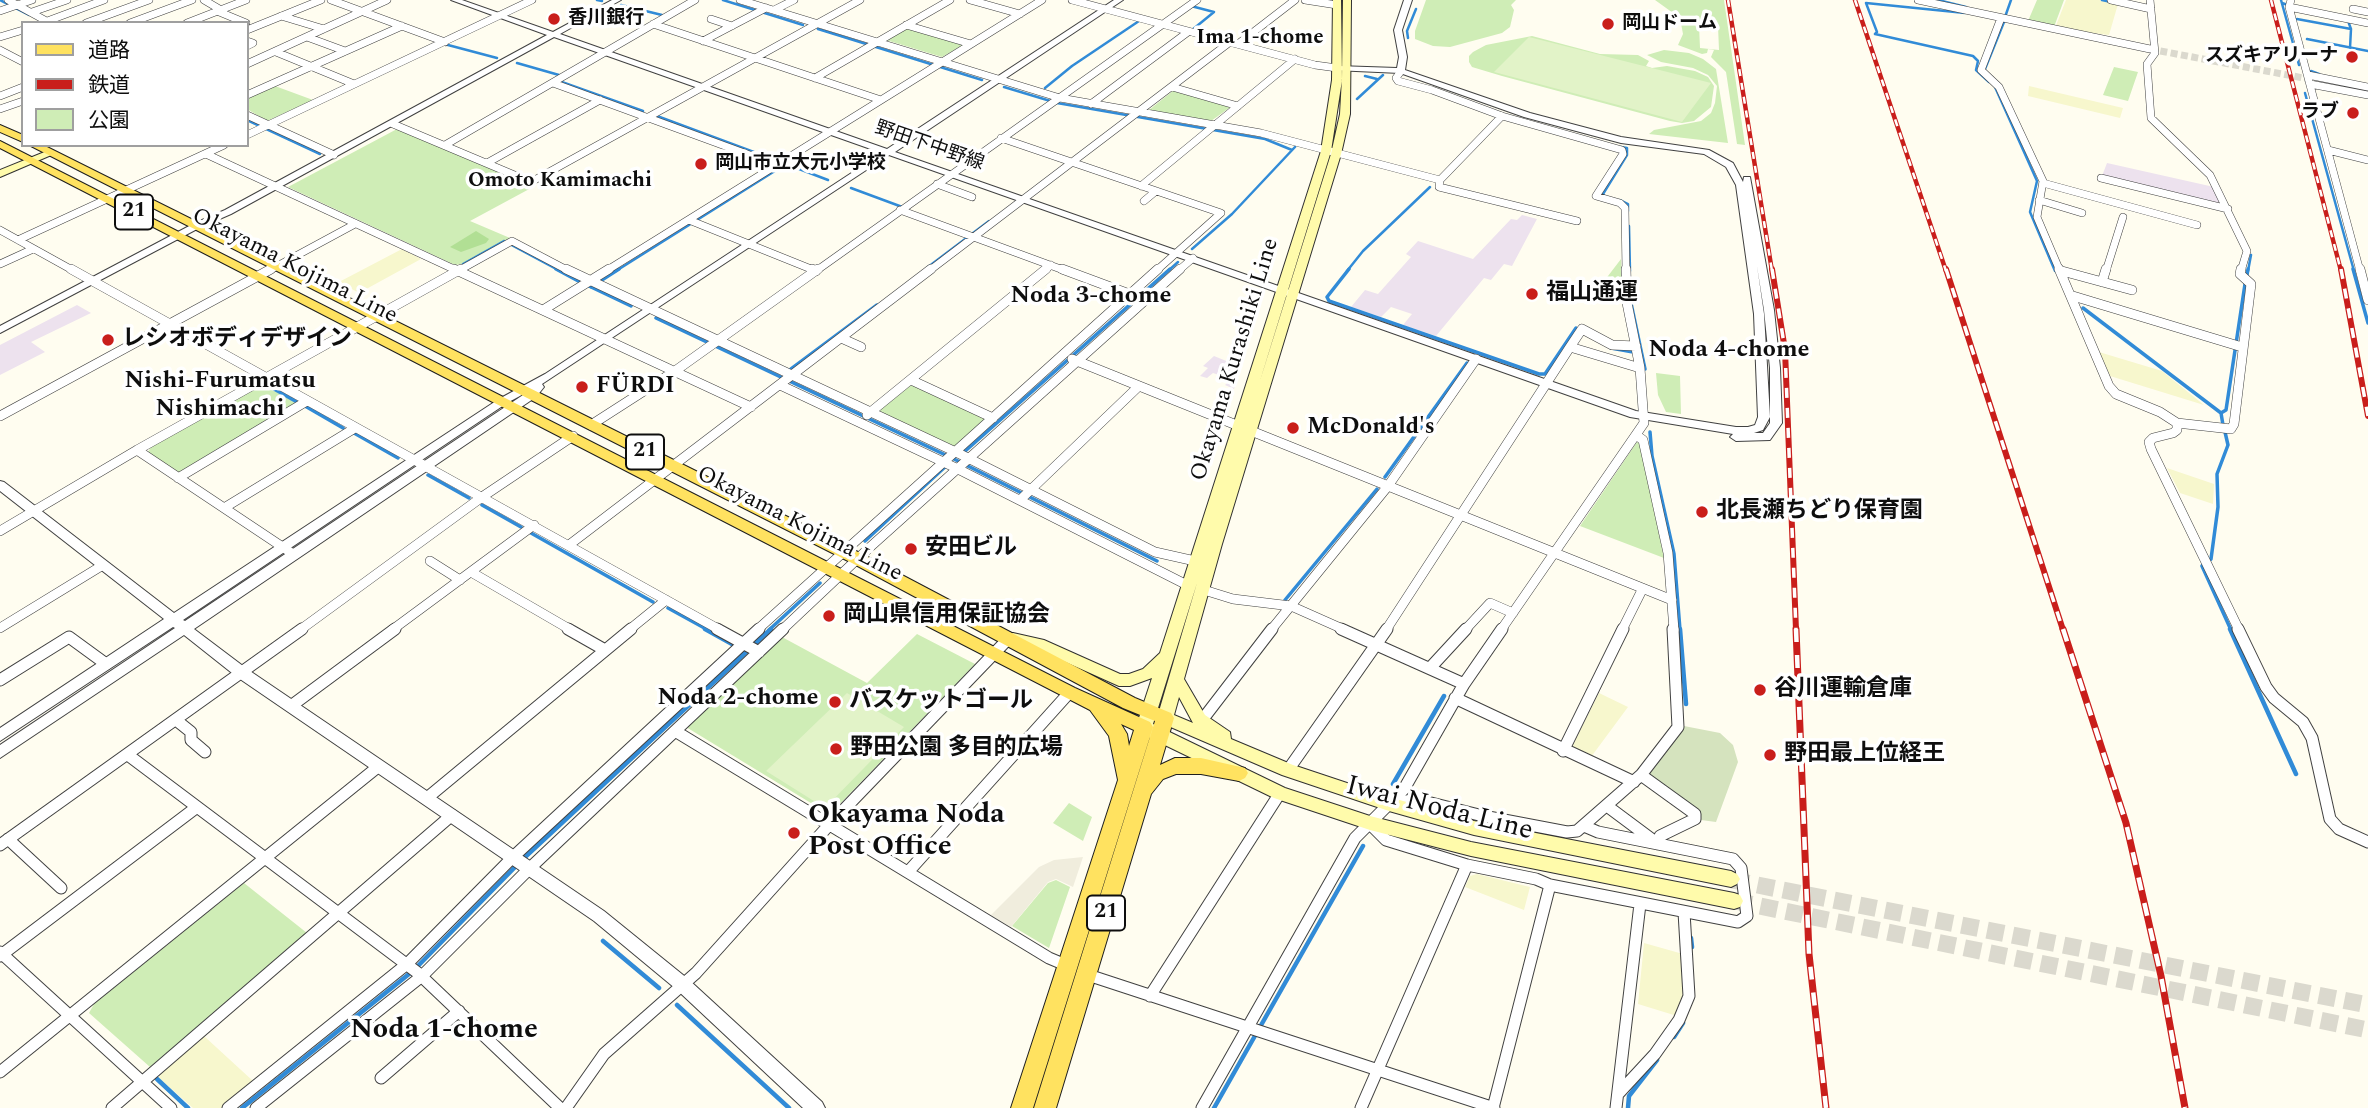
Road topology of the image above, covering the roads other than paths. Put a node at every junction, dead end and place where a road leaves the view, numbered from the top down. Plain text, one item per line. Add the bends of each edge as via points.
1 (32, 0) edge
2 (67, 0) edge
3 (104, 0) edge
4 (149, 0) edge
5 (192, 0) edge
6 (204, 0) edge
7 (246, 0) edge
8 (321, 0) edge
9 (331, 0) edge
10 (387, 0) edge
11 (454, 0) edge
12 (533, 0) edge
13 (617, 0) edge
14 (695, 0) edge
15 (740, 0) edge
16 (794, 0) edge
17 (860, 0) edge
18 (950, 0) edge
19 (971, 0) edge
20 (1042, 0) edge
21 (1072, 0) edge
22 (1119, 0) edge
23 (1197, 0) edge
24 (1295, 0) edge
25 (1306, 0) edge
26 (1408, 0) edge
27 (1918, 0) edge
28 (2111, 0) edge
29 (2150, 0) edge
30 (1340, 2) edge
31 (1930, 2) edge
32 (0, 4) edge
33 (12, 5) edge
34 (2290, 5) edge
35 (1105, 9) junction
36 (2151, 9) junction
37 (2353, 9) dead end
38 (219, 10) junction
39 (762, 10) junction
40 (774, 10) junction
41 (0, 11) edge
42 (32, 12) junction
43 (360, 12) junction
44 (2368, 12) edge
45 (1020, 14) junction
46 (281, 16) junction
47 (501, 16) junction
48 (2001, 18) junction
49 (711, 19) dead end
50 (45, 21) edge
51 (49, 21) edge
52 (91, 21) edge
53 (135, 21) edge
54 (192, 21) edge
55 (243, 21) edge
56 (248, 23) edge
57 (1163, 23) junction
58 (2368, 23) edge
59 (653, 24) junction
60 (817, 24) junction
61 (906, 25) junction
62 (256, 26) junction
63 (402, 26) junction
64 (732, 26) junction
65 (322, 29) junction
66 (248, 30) edge
67 (21, 31) edge
68 (1188, 32) junction
69 (553, 35) junction
70 (0, 37) edge
71 (307, 37) junction
72 (703, 41) junction
73 (445, 42) junction
74 (1237, 43) junction
75 (873, 44) junction
76 (971, 44) junction
77 (2154, 49) junction
78 (0, 50) edge
79 (345, 51) junction
80 (276, 52) junction
81 (605, 52) junction
82 (755, 57) junction
83 (1295, 59) junction
84 (21, 61) edge
85 (248, 64) edge
86 (939, 65) junction
87 (311, 66) junction
88 (1344, 66) junction
89 (1401, 68) junction
90 (815, 78) junction
91 (999, 79) junction
92 (2311, 80) junction
93 (556, 81) junction
94 (354, 84) junction
95 (701, 86) junction
96 (1172, 87) junction
97 (21, 88) edge
98 (2368, 91) edge
99 (248, 95) edge
100 (0, 96) edge
101 (600, 100) junction
102 (881, 100) junction
103 (1056, 100) junction
104 (21, 102) edge
105 (1091, 104) junction
106 (1238, 106) junction
107 (0, 109) edge
108 (248, 116) edge
109 (1135, 116) junction
110 (1502, 116) junction
111 (645, 117) junction
112 (393, 124) junction
113 (263, 127) junction
114 (0, 128) edge
115 (1210, 129) junction
116 (831, 132) junction
117 (248, 134) edge
118 (21, 138) edge
119 (1001, 138) junction
120 (0, 144) edge
121 (445, 145) junction
122 (38, 147) edge
123 (220, 147) edge
124 (2328, 150) junction
125 (889, 152) junction
126 (51, 153) junction
127 (1331, 153) junction
128 (206, 154) junction
129 (334, 155) junction
130 (2368, 160) edge
131 (32, 161) junction
132 (1070, 161) junction
133 (487, 163) junction
134 (780, 163) junction
135 (0, 174) edge
136 (951, 174) junction
137 (2101, 178) dead end
138 (1440, 180) junction
139 (2043, 183) junction
140 (937, 184) junction
141 (1141, 186) junction
142 (275, 187) junction
143 (125, 191) junction
144 (1156, 191) junction
145 (972, 197) dead end
146 (108, 199) junction
147 (1025, 199) junction
148 (2039, 200) junction
149 (1144, 201) dead end
150 (903, 208) junction
151 (2228, 209) junction
152 (2082, 213) dead end
153 (2123, 217) dead end
154 (693, 221) junction
155 (1577, 221) dead end
156 (355, 224) junction
157 (2197, 225) dead end
158 (200, 228) junction
159 (0, 230) edge
160 (972, 236) junction
161 (181, 238) junction
162 (18, 240) junction
163 (749, 244) junction
164 (33, 249) junction
165 (1178, 253) junction
166 (1193, 258) junction
167 (0, 264) edge
168 (1051, 265) junction
169 (276, 266) junction
170 (458, 271) junction
171 (816, 271) junction
172 (2062, 271) junction
173 (258, 276) junction
174 (2102, 282) junction
175 (96, 283) junction
176 (591, 284) junction
177 (1281, 289) junction
178 (2132, 290) dead end
179 (1294, 294) junction
180 (1132, 295) junction
181 (2073, 296) junction
182 (2368, 300) edge
183 (650, 309) junction
184 (543, 310) junction
185 (377, 317) junction
186 (169, 324) junction
187 (359, 327) junction
188 (0, 330) edge
189 (0, 338) edge
190 (841, 338) junction
191 (605, 339) junction
192 (714, 343) junction
193 (1636, 346) junction
194 (2238, 346) junction
195 (861, 347) dead end
196 (1570, 347) junction
197 (1070, 358) junction
198 (1476, 359) junction
199 (1640, 368) junction
200 (676, 372) junction
201 (267, 379) junction
202 (787, 379) junction
203 (911, 380) junction
204 (1547, 384) junction
205 (1139, 386) junction
206 (526, 393) junction
207 (307, 401) junction
208 (509, 404) junction
209 (751, 407) junction
210 (0, 416) edge
211 (866, 416) junction
212 (1645, 417) junction
213 (993, 418) junction
214 (2177, 423) junction
215 (591, 425) junction
216 (355, 428) junction
217 (1244, 429) junction
218 (1636, 435) junction
219 (573, 436) junction
220 (137, 450) junction
221 (955, 460) junction
222 (420, 463) junction
223 (673, 467) junction
224 (178, 478) junction
225 (656, 479) junction
226 (0, 485) edge
227 (1388, 486) junction
228 (1025, 495) junction
229 (482, 497) junction
230 (224, 508) junction
231 (33, 511) junction
232 (1461, 516) junction
233 (534, 525) junction
234 (0, 531) edge
235 (569, 545) junction
236 (287, 551) junction
237 (842, 552) junction
238 (1554, 554) junction
239 (858, 559) junction
240 (430, 561) dead end
241 (1195, 561) junction
242 (103, 565) junction
243 (827, 567) junction
244 (471, 572) junction
245 (841, 574) junction
246 (460, 580) junction
247 (1187, 585) junction
248 (1204, 590) junction
249 (1642, 590) junction
250 (666, 600) junction
251 (1672, 600) junction
252 (1291, 606) junction
253 (1513, 613) junction
254 (179, 624) junction
255 (0, 628) edge
256 (1009, 638) junction
257 (1377, 644) junction
258 (752, 647) junction
259 (605, 650) junction
260 (1167, 652) junction
261 (994, 653) junction
262 (106, 664) junction
263 (1430, 668) junction
264 (243, 673) junction
265 (0, 680) edge
266 (1177, 680) junction
267 (1464, 684) junction
268 (1069, 693) junction
269 (1455, 698) junction
270 (1090, 703) junction
271 (291, 706) junction
272 (1206, 715) dead end
273 (176, 720) junction
274 (1155, 723) junction
275 (675, 731) junction
276 (0, 735) edge
277 (1563, 751) junction
278 (0, 752) edge
279 (205, 752) dead end
280 (1250, 754) junction
281 (128, 755) junction
282 (379, 766) junction
283 (1288, 770) junction
284 (1239, 772) junction
285 (1637, 779) junction
286 (1136, 784) junction
287 (1280, 793) junction
288 (427, 798) junction
289 (1389, 804) junction
290 (1607, 806) junction
291 (197, 807) junction
292 (452, 815) junction
293 (1370, 823) junction
294 (829, 825) junction
295 (1584, 826) junction
296 (4, 842) edge
297 (2368, 842) edge
298 (1658, 844) junction
299 (264, 858) junction
300 (522, 862) junction
301 (1467, 865) junction
302 (908, 872) junction
303 (1731, 879) tunnel mouth
304 (1550, 886) junction
305 (61, 888) dead end
306 (1734, 901) tunnel mouth
307 (1640, 904) junction
308 (338, 912) junction
309 (1684, 912) junction
310 (1, 954) edge
311 (1066, 966) junction
312 (414, 970) junction
313 (1087, 975) junction
314 (682, 984) junction
315 (1150, 996) junction
316 (459, 1011) junction
317 (69, 1016) junction
318 (1254, 1030) junction
319 (1378, 1070) junction
320 (0, 1072) edge
321 (381, 1078) dead end
322 (142, 1082) junction
323 (1617, 1101) edge
324 (112, 1108) edge
325 (171, 1108) edge
326 (228, 1108) edge
327 (256, 1108) edge
328 (560, 1108) edge
329 (566, 1108) edge
330 (816, 1108) edge
331 (1022, 1108) edge
332 (1045, 1108) edge
333 (1202, 1108) edge
334 (1361, 1108) edge
335 (1493, 1108) edge

1 - 33 street
2 - 42 street
3 - 51 street
4 - 52 street
5 - 53 street
6 - 38 street
7 - 38 street
8 - 46 street
9 - 43 street
10 - 43 street
11 - 47 street, 野田下中野線
12 - 47 street
13 - 69 street
14 - 59 street
15 - 39 street
16 - 40 street
17 - 60 street
18 - 61 street
19 - 45 street
20 - 45 street
21 - 35 street
22 - 35 street
23 - 57 street
24 - 74 street
25 - 30 street
26 - 89 street via 1398,30
27 - 31 street
28 - 36 street
29 - 36 street
30 - 88 main road, Okayama Kurashiki Line
31 - 48 street
32 - 33 street
33 - 41 street
33 - 42 street
34 - 58 street
34 - 92 street
35 - 57 street
35 - 91 street
36 - 77 street
37 - 44 street
38 - 54 street
38 - 55 street
39 - 40 street
39 - 64 street
40 - 60 street
42 - 50 street
43 - 63 street
43 - 65 street
45 - 76 street
46 - 62 street
46 - 65 street
47 - 69 street, 野田下中野線
47 - 73 street
48 - 77 street via 2086,36 2097,43
48 - 139 street via 1981,70 1999,87
49 - 64 street
56 - 62 street
57 - 68 street
57 - 103 street
59 - 72 street
59 - 81 street
60 - 75 street
60 - 82 street
61 - 75 street
61 - 76 street
62 - 66 street
63 - 73 street
63 - 79 street
64 - 72 street
65 - 71 street
67 - 70 street
68 - 74 street
68 - 105 street
69 - 81 street, 野田下中野線
69 - 112 street
71 - 79 street
71 - 80 street
72 - 82 street
73 - 94 street
74 - 83 street
74 - 96 street
75 - 86 street
75 - 90 street
76 - 86 street
77 - 151 street via 2147,64 2151,118 2210,175
78 - 84 street
79 - 87 street
80 - 85 street
80 - 87 street
81 - 93 street
81 - 95 street, 野田下中野線
82 - 90 street
82 - 95 street
83 - 88 street
83 - 106 street
86 - 91 street
86 - 102 street
87 - 94 street
87 - 99 street
88 - 89 street
88 - 127 main road, Okayama Kurashiki Line
89 - 110 street via 1398,81
89 - 212 street, 野田下中野線 via 1508,109 1621,140 1706,152 1735,171 1759,314 1762,424 1743,431
90 - 102 street
91 - 103 street
91 - 125 street
92 - 98 street
92 - 124 street
93 - 101 street
93 - 121 street
94 - 113 street
95 - 111 street
95 - 116 street, 野田下中野線
96 - 106 street
96 - 109 street
97 - 100 street
101 - 111 street
101 - 133 street
102 - 116 street
103 - 105 street
103 - 119 street
104 - 107 street
105 - 109 street
106 - 115 street
108 - 113 street
109 - 115 street
109 - 132 street
110 - 138 street
110 - 193 street via 1622,150 1596,196 1625,208 1627,303
111 - 133 street via 531,182
111 - 134 street
112 - 121 street
112 - 129 street
113 - 117 street
113 - 129 street
114 - 118 main road
115 - 127 street via 1274,136
115 - 141 street
116 - 125 street, 野田下中野線
116 - 134 street
119 - 132 street
119 - 136 street
120 - 131 main road, Okayama Kojima Line / 21
121 - 133 street
122 - 126 main road, Okayama Kojima Line / 21
123 - 128 street
124 - 130 street
124 - 182 street
125 - 136 street, 野田下中野線
125 - 163 street
126 - 131 main road
126 - 143 main road, Okayama Kojima Line / 21
127 - 138 street
127 - 177 main road, Okayama Kurashiki Line
127 - 179 main road, Okayama Kurashiki Line
128 - 142 street
128 - 143 street
129 - 142 street
131 - 135 main road
131 - 146 main road, Okayama Kojima Line / 21
132 - 141 street
132 - 147 street
134 - 154 street
136 - 140 street
136 - 147 street, 野田下中野線
137 - 151 street
138 - 155 street via 1439,187
139 - 148 street
139 - 157 street
140 - 145 street
140 - 150 street
141 - 144 street
142 - 156 street
142 - 158 street
143 - 146 street
143 - 158 main road, Okayama Kojima Line / 21
144 - 149 street
144 - 165 street via 1221,213
146 - 161 main road, Okayama Kojima Line / 21
146 - 162 street
147 - 160 street
147 - 165 street, 野田下中野線
148 - 152 street
148 - 172 street via 2037,218
150 - 160 street
150 - 171 street
151 - 194 street via 2247,251 2240,274 2251,284
153 - 174 street
154 - 163 street
154 - 176 street
156 - 169 street
156 - 170 street
158 - 161 street
158 - 169 main road, Okayama Kojima Line / 21
159 - 162 street
160 - 168 street
160 - 190 street
161 - 173 main road, Okayama Kojima Line / 21
161 - 175 street
162 - 164 street
163 - 171 street
163 - 183 street
164 - 167 street
164 - 175 street
165 - 166 street, 野田下中野線
165 - 180 street
166 - 177 street, 野田下中野線
166 - 197 street
168 - 180 street
168 - 203 street
169 - 173 street
169 - 185 main road, Okayama Kojima Line / 21
170 - 176 street via 508,243
170 - 184 street
170 - 185 street
171 - 192 street
172 - 174 street
172 - 181 street
173 - 186 street
173 - 187 main road, Okayama Kojima Line / 21
174 - 178 street
175 - 186 street
175 - 188 street
175 - 189 street
176 - 183 street
176 - 184 street
177 - 179 street, 野田下中野線
177 - 217 main road, Okayama Kurashiki Line
179 - 198 street, 野田下中野線
179 - 217 main road, Okayama Kurashiki Line
180 - 197 street
181 - 194 street
181 - 214 street via 2109,386 2116,394
183 - 191 street
183 - 192 street
184 - 191 street
185 - 187 street
185 - 206 main road, Okayama Kojima Line / 21
186 - 201 street
186 - 210 street
187 - 201 street
187 - 208 main road, Okayama Kojima Line / 21
190 - 195 street
190 - 202 street
191 - 200 street
191 - 206 street
192 - 200 street
192 - 202 street
193 - 196 street via 1612,345 1581,329
193 - 199 street
194 - 214 street via 2231,429
196 - 199 street
196 - 204 street
197 - 205 street
197 - 213 street
197 - 221 street
198 - 204 street, 野田下中野線
198 - 227 street
199 - 212 street
200 - 209 street
200 - 215 street
201 - 207 street
201 - 220 street
202 - 209 street
202 - 211 street
202 - 211 street
203 - 211 street
203 - 213 street
204 - 212 street, 野田下中野線
204 - 232 street
205 - 217 street
205 - 228 street
206 - 208 street
206 - 215 main road, Okayama Kojima Line / 21
207 - 216 street
207 - 224 street
208 - 219 main road, Okayama Kojima Line / 21
208 - 222 street
209 - 223 street
211 - 221 street
211 - 221 street
212 - 218 street
213 - 221 street
214 - 297 street via 2173,433 2149,442 2266,687 2312,738 2330,819 2339,829
215 - 223 main road, Okayama Kojima Line / 21
216 - 222 street
216 - 230 street
217 - 227 street
217 - 241 main road, Okayama Kurashiki Line
217 - 248 main road, Okayama Kurashiki Line
218 - 238 street
218 - 251 street via 1643,440 1668,553
219 - 225 main road, Okayama Kojima Line / 21
219 - 229 street
220 - 224 street
220 - 231 street
221 - 228 street
221 - 228 street
221 - 237 street
221 - 239 street
222 - 229 street
222 - 236 street
223 - 225 street
223 - 237 main road, Okayama Kojima Line / 21
224 - 230 street
225 - 235 street
225 - 243 main road, Okayama Kojima Line / 21
226 - 231 street
227 - 232 street
227 - 252 street
228 - 241 street via 1155,552
228 - 247 street
229 - 233 street
229 - 264 street
230 - 236 street
231 - 234 street
231 - 242 street
232 - 238 street
232 - 257 street
233 - 235 street
233 - 244 street
235 - 250 street
236 - 254 street
237 - 239 main road, Okayama Kojima Line / 21
237 - 243 street
238 - 249 street
238 - 253 street
239 - 245 street
239 - 256 main road, Okayama Kojima Line / 21
240 - 246 street
241 - 247 main road, Okayama Kurashiki Line
242 - 254 street
242 - 255 street
243 - 245 main road, Okayama Kojima Line / 21
243 - 258 street
244 - 246 street
244 - 259 street
245 - 258 street
245 - 261 main road, Okayama Kojima Line / 21
246 - 271 street
247 - 260 main road, Okayama Kurashiki Line
248 - 252 street
248 - 266 main road, Okayama Kurashiki Line
249 - 251 street
249 - 277 street
250 - 258 street
250 - 259 street
251 - 285 street via 1678,727
252 - 257 street
252 - 272 street
253 - 263 street via 1490,603
253 - 267 street
254 - 262 street
254 - 264 street
254 - 278 street
256 - 260 main road via 1044,646 1119,680 1148,673
256 - 261 street
256 - 274 main road, Okayama Kojima Line / 21
257 - 263 street
257 - 283 street
258 - 275 street
258 - 300 street
259 - 288 street
260 - 274 main road, Okayama Kurashiki Line
261 - 268 main road, Okayama Kojima Line / 21
261 - 294 street
262 - 265 street via 69,637
262 - 276 street
263 - 267 street
264 - 271 street
264 - 273 street
266 - 274 main road, Okayama Kurashiki Line
266 - 280 main road via 1199,719
267 - 269 street
268 - 270 main road, Okayama Kojima Line / 21
268 - 302 street
269 - 277 street
269 - 289 street via 1404,789
270 - 274 main road, Okayama Kojima Line / 21
270 - 286 main road via 1118,734
271 - 282 street
273 - 279 street
273 - 281 street
274 - 280 main road, Iwai Noda Line
274 - 284 main road, Iwai Noda Line
274 - 286 main road, 21
275 - 294 street
275 - 300 street
277 - 285 street
280 - 283 main road, Iwai Noda Line
281 - 291 street
281 - 296 street
282 - 288 street
282 - 299 street
283 - 289 main road, Iwai Noda Line
284 - 286 main road via 1175,766
284 - 287 main road, Iwai Noda Line
285 - 290 street
285 - 298 street via 1695,814 1695,819 1660,836
286 - 311 main road, 21
286 - 313 main road, 21
287 - 293 main road, Iwai Noda Line
287 - 315 street
288 - 292 street
289 - 293 street
289 - 295 street via 1415,799 1567,832
289 - 303 main road, Iwai Noda Line via 1474,828
290 - 295 street
290 - 298 street
291 - 299 street
291 - 310 street
292 - 300 street
292 - 308 street
293 - 301 street via 1386,839
293 - 306 main road, Iwai Noda Line via 1471,849
293 - 318 street via 1355,838
294 - 302 street
294 - 314 street
295 - 298 street
296 - 305 street
298 - 309 street via 1726,856 1741,868 1748,911 1745,920
299 - 308 street
299 - 317 street
300 - 312 street
300 - 312 street
300 - 314 street via 599,916
301 - 304 street
301 - 319 street
302 - 311 street
304 - 307 street
304 - 335 street
307 - 309 street
307 - 323 street
308 - 312 street
308 - 322 street
309 - 323 street via 1689,996 1679,1020
310 - 317 street
311 - 313 street
311 - 331 main road, 21
312 - 316 street
312 - 326 street
312 - 327 street
313 - 315 street
313 - 332 main road, 21
314 - 329 street via 604,1054
314 - 330 street
315 - 318 street
316 - 321 street
316 - 328 street
317 - 320 street
317 - 322 street
318 - 319 street
318 - 333 street
319 - 334 street
319 - 335 street
322 - 324 street
322 - 325 street

